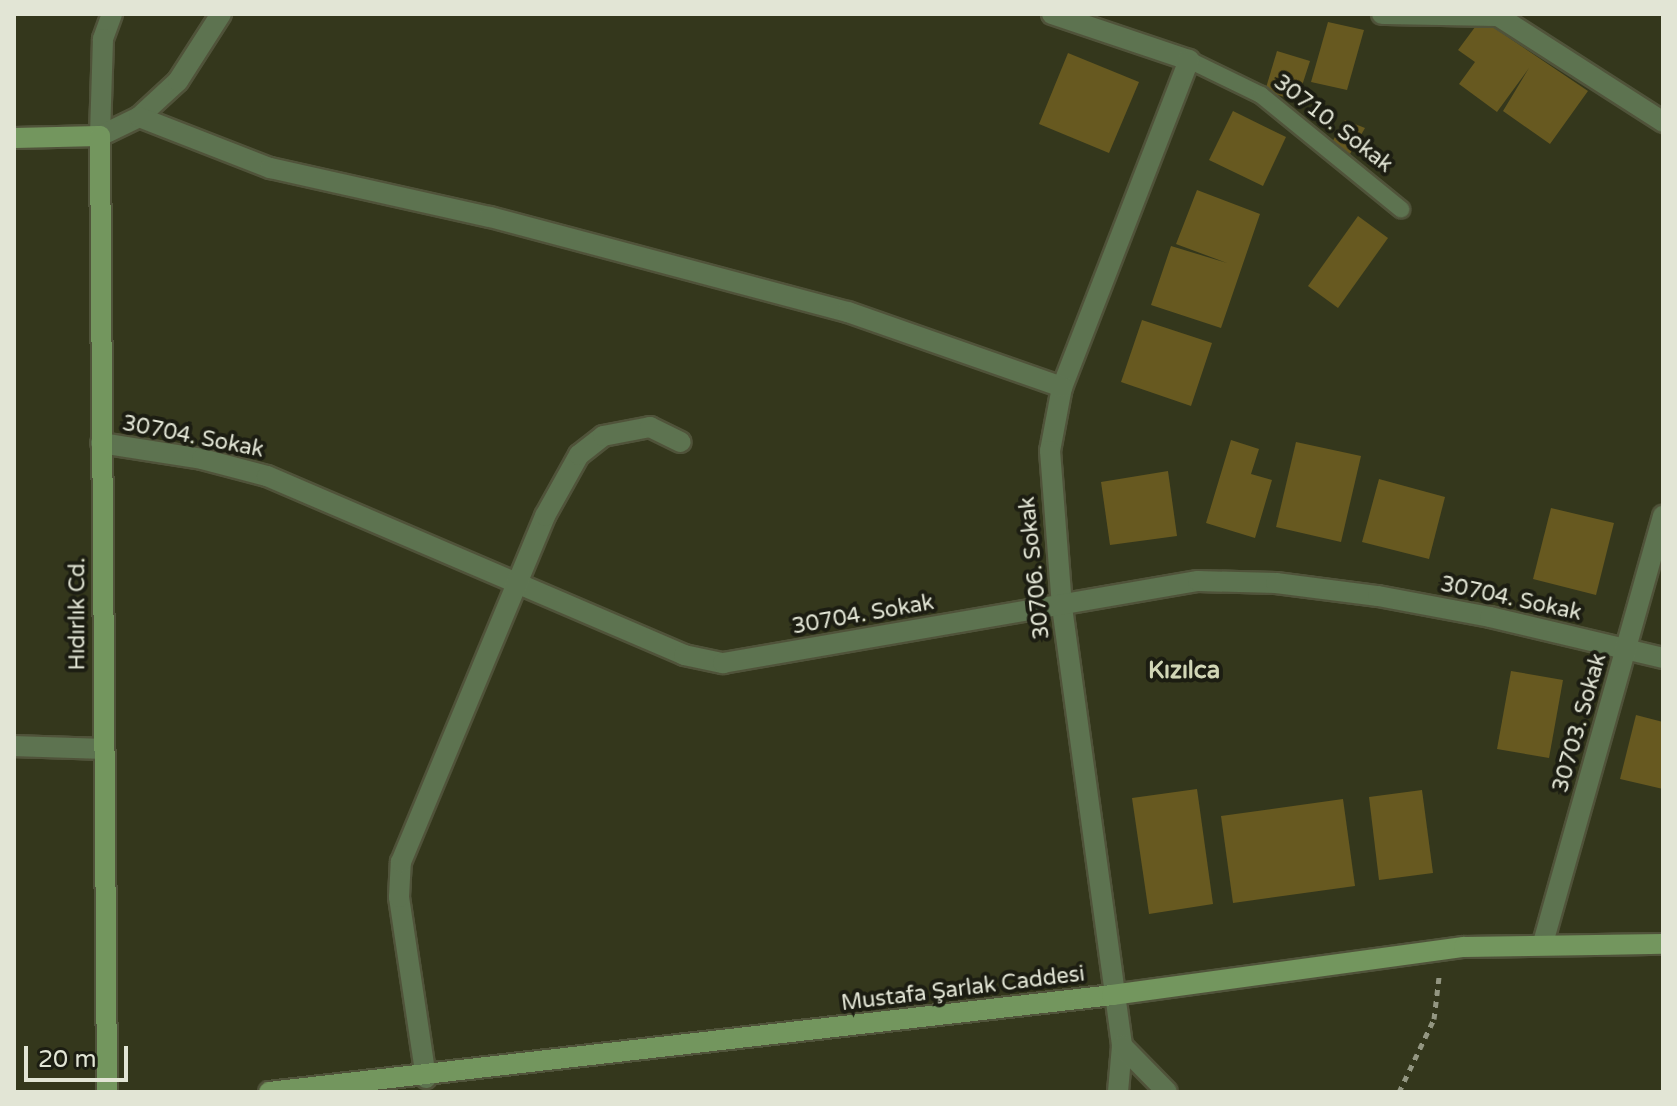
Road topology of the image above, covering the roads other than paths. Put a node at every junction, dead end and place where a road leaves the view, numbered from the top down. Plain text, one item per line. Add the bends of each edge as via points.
1 (112, 14) edge
2 (221, 14) edge
3 (1052, 14) edge
4 (1382, 14) edge
5 (1498, 15) edge
6 (1189, 60) junction
7 (139, 117) junction
8 (1663, 122) edge
9 (100, 136) junction
10 (14, 138) edge
11 (1401, 209) dead end
12 (1062, 387) junction
13 (681, 442) dead end
14 (101, 443) junction
15 (1663, 516) edge
16 (518, 583) junction
17 (1062, 607) junction
18 (1626, 649) junction
19 (1663, 658) edge
20 (14, 746) edge
21 (103, 749) junction
22 (1543, 943) junction
23 (1663, 944) edge
24 (1112, 995) junction
25 (1122, 1046) junction
26 (426, 1078) junction
27 (107, 1092) edge
28 (269, 1092) edge
29 (1118, 1092) edge
30 (1167, 1092) edge

1 - 9 street via 103,39
2 - 7 street via 178,81
3 - 6 street, 30710. Sokak
4 - 5 street
5 - 8 street
6 - 11 lane, 30710. Sokak via 1261,95
6 - 12 street, 30706. Sokak
7 - 9 street
7 - 12 street via 270,168 490,217 848,312
9 - 10 street
9 - 14 street, Hıdırlık Cd.
12 - 17 street, 30706. Sokak via 1050,451
13 - 16 street via 650,427 603,436 579,455 545,516
14 - 16 street, 30704. Sokak via 202,459 267,476
14 - 21 street, Hıdırlık Cd.
15 - 18 street, 30703. Sokak
16 - 17 street, 30704. Sokak via 684,655 723,663
16 - 26 street via 401,862 399,897
17 - 18 street, 30704. Sokak via 1198,581 1276,583 1490,617
17 - 24 street, 30706. Sokak
18 - 19 street, 30704. Sokak
18 - 22 street, 30703. Sokak
20 - 21 street
21 - 27 street, Hıdırlık Cd.
22 - 23 street, Mustafa Şarlak Caddesi
22 - 24 street, Mustafa Şarlak Caddesi via 1442,950
24 - 25 street, 30706. Sokak
24 - 26 street, Mustafa Şarlak Caddesi
25 - 29 street, 30706. Sokak
25 - 30 street
26 - 28 street, Mustafa Şarlak Caddesi

